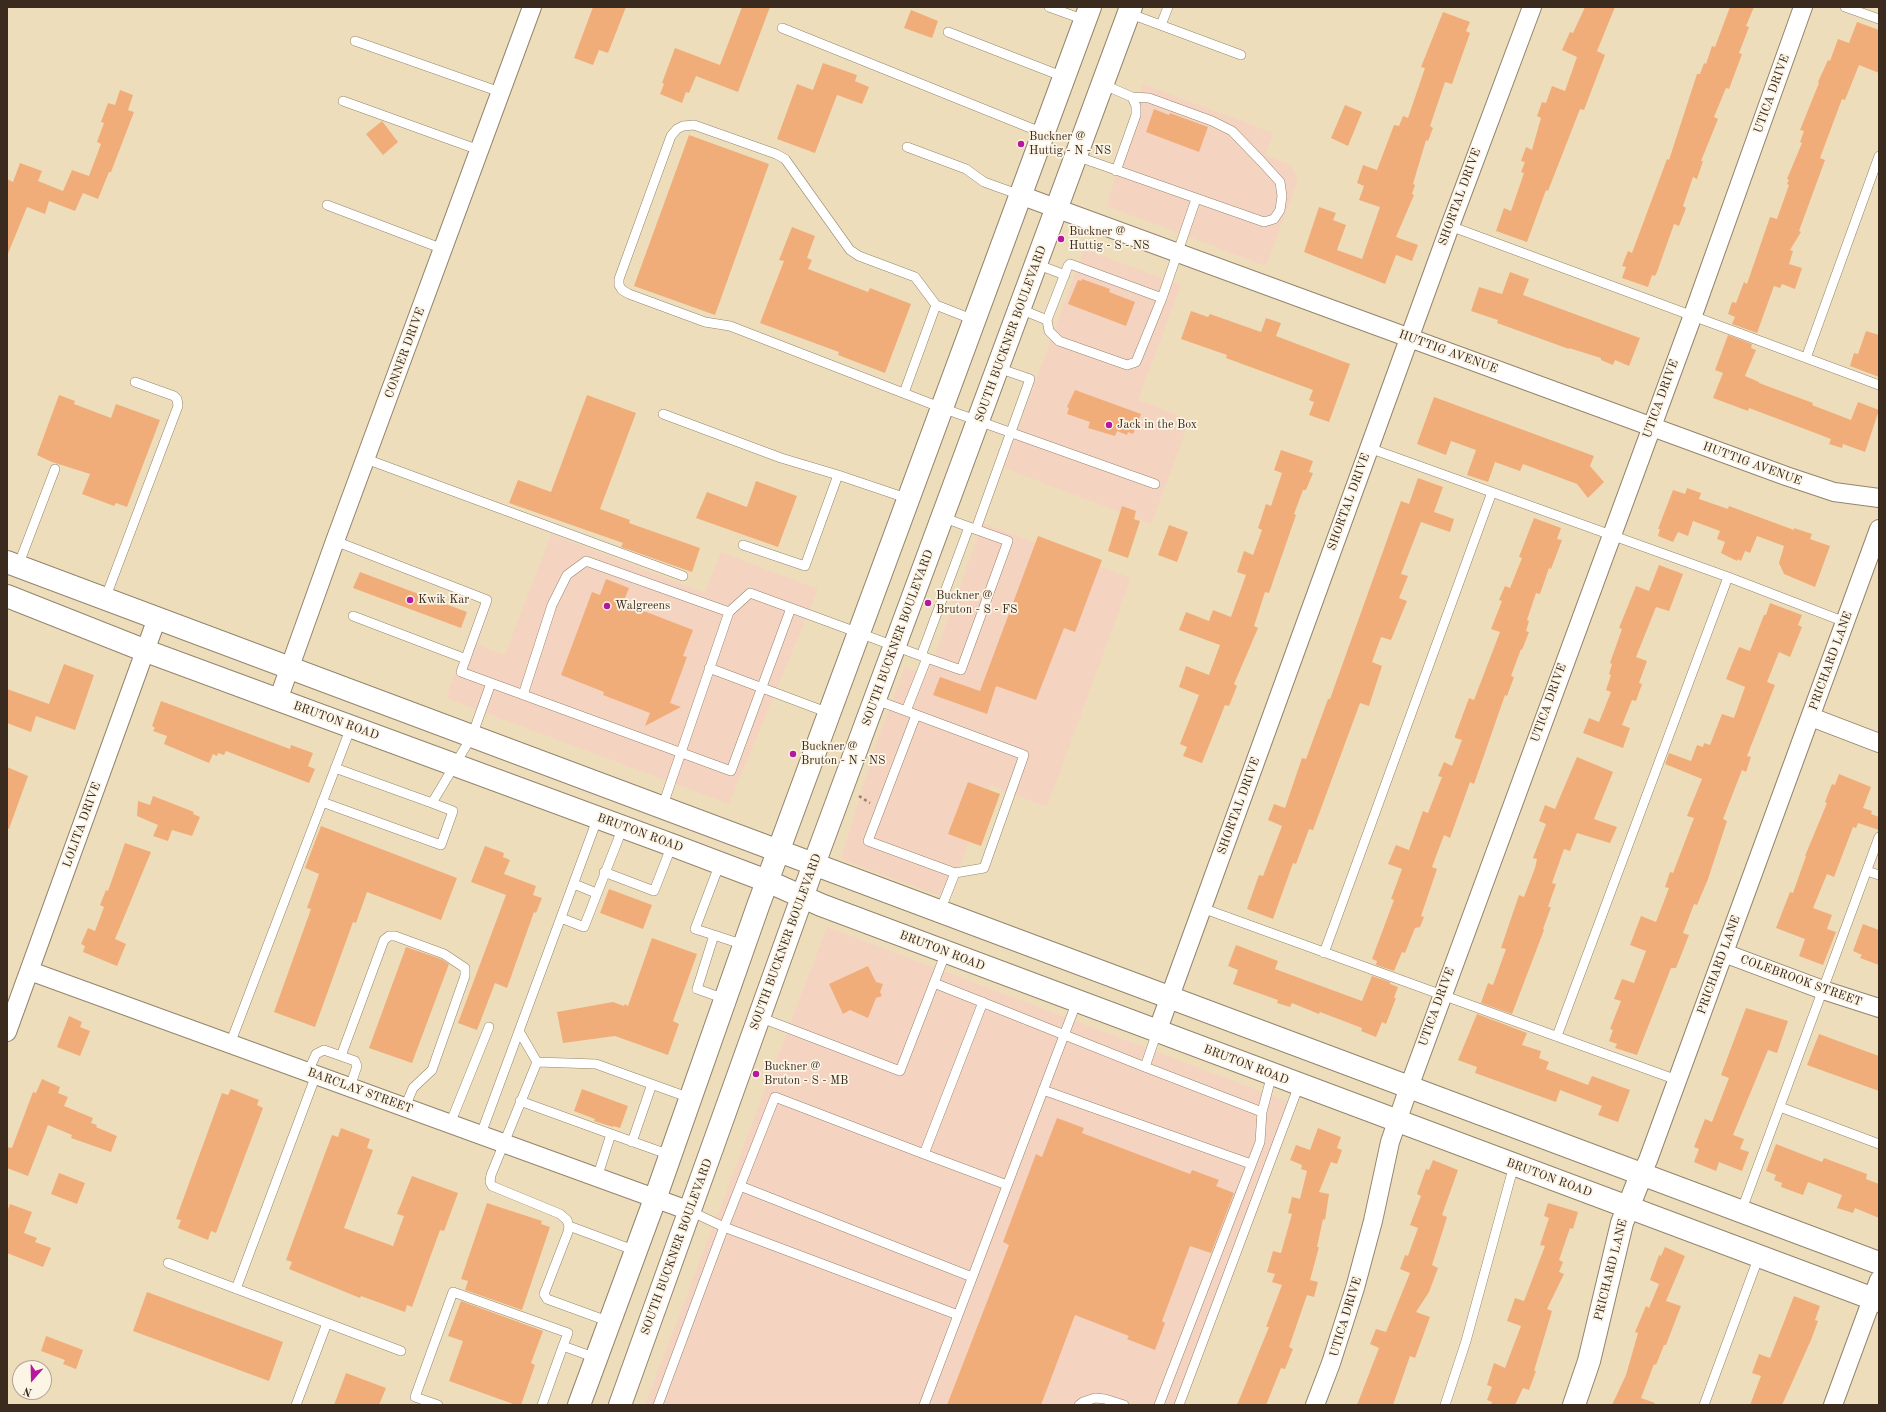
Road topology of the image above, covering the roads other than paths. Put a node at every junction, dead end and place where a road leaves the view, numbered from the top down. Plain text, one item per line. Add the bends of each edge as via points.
1 (532, 7) edge
2 (1049, 7) edge
3 (1168, 7) edge
4 (1532, 7) edge
5 (1803, 7) edge
6 (1845, 7) edge
7 (1130, 10) edge
8 (1087, 14) edge
9 (1879, 19) edge
10 (1161, 25) junction
11 (782, 28) dead end
12 (948, 32) dead end
13 (356, 41) dead end
14 (1241, 55) dead end
15 (1064, 77) junction
16 (1102, 84) junction
17 (500, 92) junction
18 (1132, 97) junction
19 (343, 101) dead end
20 (1043, 133) junction
21 (908, 147) dead end
22 (479, 150) junction
23 (1076, 156) junction
24 (1879, 156) edge
25 (1116, 171) junction
26 (1020, 195) junction
27 (1196, 199) junction
28 (327, 205) dead end
29 (1057, 208) junction
30 (1450, 226) junction
31 (443, 249) junction
32 (1178, 253) junction
33 (1036, 264) junction
34 (1064, 275) junction
35 (1162, 298) junction
36 (936, 305) junction
37 (1020, 310) junction
38 (1693, 315) junction
39 (974, 320) junction
40 (1047, 320) junction
41 (1409, 338) junction
42 (1806, 358) junction
43 (998, 368) junction
44 (135, 382) dead end
45 (1879, 385) edge
46 (904, 393) junction
47 (942, 408) junction
48 (663, 414) dead end
49 (978, 421) junction
50 (1651, 427) junction
51 (1011, 433) junction
52 (1369, 448) junction
53 (366, 459) junction
54 (55, 469) dead end
55 (838, 475) junction
56 (1155, 484) dead end
57 (1492, 492) junction
58 (1879, 498) edge
59 (909, 499) junction
60 (942, 517) junction
61 (972, 528) junction
62 (1879, 529) edge
63 (1612, 535) junction
64 (335, 542) junction
65 (743, 545) dead end
66 (12, 564) edge
67 (683, 576) dead end
68 (1728, 578) junction
69 (7, 596) edge
70 (105, 599) junction
71 (791, 608) junction
72 (729, 612) junction
73 (353, 616) dead end
74 (157, 618) junction
75 (1845, 622) junction
76 (858, 632) junction
77 (894, 646) junction
78 (146, 651) junction
79 (924, 657) junction
80 (466, 659) junction
81 (289, 667) junction
82 (710, 668) junction
83 (492, 683) junction
84 (761, 688) junction
85 (523, 695) junction
86 (278, 700) junction
87 (876, 700) junction
88 (906, 711) junction
89 (829, 713) junction
90 (916, 715) junction
91 (1811, 717) junction
92 (350, 727) junction
93 (472, 736) junction
94 (1879, 743) edge
95 (681, 753) junction
96 (456, 764) junction
97 (335, 768) junction
98 (322, 802) junction
99 (432, 803) junction
100 (662, 808) junction
101 (598, 817) junction
102 (623, 827) junction
103 (1879, 837) edge
104 (672, 845) junction
105 (778, 851) junction
106 (720, 863) junction
107 (814, 864) junction
108 (1867, 871) junction
109 (604, 872) junction
110 (955, 873) junction
111 (1879, 875) edge
112 (767, 881) junction
113 (574, 884) junction
114 (596, 893) junction
115 (802, 896) junction
116 (1202, 908) junction
117 (940, 911) junction
118 (561, 918) junction
119 (714, 936) junction
120 (744, 945) junction
121 (946, 952) junction
122 (1324, 953) junction
123 (1724, 953) junction
124 (30, 971) junction
125 (934, 983) junction
126 (1823, 990) junction
127 (1441, 995) junction
128 (1169, 997) junction
129 (725, 999) junction
130 (1076, 1001) junction
131 (983, 1002) junction
132 (1879, 1008) edge
133 (759, 1018) junction
134 (489, 1027) dead end
135 (519, 1031) junction
136 (7, 1032) edge
137 (1157, 1032) junction
138 (1064, 1035) junction
139 (1557, 1036) junction
140 (230, 1044) junction
141 (341, 1056) junction
142 (537, 1062) junction
143 (1145, 1067) junction
144 (312, 1074) junction
145 (1272, 1074) junction
146 (1677, 1080) junction
147 (652, 1084) junction
148 (1299, 1085) junction
149 (350, 1087) junction
150 (1409, 1087) junction
151 (1043, 1090) junction
152 (690, 1098) junction
153 (520, 1101) junction
154 (405, 1107) junction
155 (1780, 1107) junction
156 (1262, 1112) junction
157 (1397, 1121) junction
158 (450, 1124) junction
159 (481, 1134) junction
160 (611, 1134) junction
161 (632, 1142) junction
162 (503, 1143) junction
163 (1879, 1144) edge
164 (924, 1154) junction
165 (670, 1155) junction
166 (1251, 1164) junction
167 (1514, 1165) junction
168 (1641, 1174) junction
169 (597, 1178) junction
170 (1007, 1185) junction
171 (740, 1186) junction
172 (655, 1199) junction
173 (1628, 1207) junction
174 (690, 1211) junction
175 (1741, 1212) junction
176 (569, 1226) junction
177 (724, 1227) junction
178 (636, 1251) junction
179 (1759, 1256) junction
180 (168, 1263) dead end
181 (1879, 1264) edge
182 (972, 1277) junction
183 (236, 1289) junction
184 (1877, 1293) edge
185 (958, 1315) junction
186 (610, 1322) junction
187 (327, 1323) junction
188 (563, 1346) junction
189 (401, 1351) dead end
190 (596, 1358) junction
191 (296, 1405) edge
192 (438, 1405) edge
193 (542, 1405) edge
194 (579, 1405) edge
195 (620, 1405) edge
196 (658, 1405) edge
197 (924, 1405) edge
198 (1079, 1405) edge
199 (1124, 1405) edge
200 (1159, 1405) edge
201 (1179, 1405) edge
202 (1316, 1405) edge
203 (1445, 1405) edge
204 (1574, 1405) edge
205 (1704, 1405) edge
206 (1833, 1405) edge

1 - 17 street, CONNER DRIVE
2 - 8 lane
3 - 10 lane
4 - 30 street, SHORTAL DRIVE
5 - 38 street, UTICA DRIVE
6 - 9 lane
7 - 10 lane
7 - 16 main road, SOUTH BUCKNER BOULEVARD
8 - 15 main road
10 - 14 lane
11 - 20 lane
12 - 15 lane
13 - 17 lane
15 - 20 main road
16 - 18 lane
16 - 23 main road, SOUTH BUCKNER BOULEVARD
17 - 22 street, CONNER DRIVE
18 - 25 lane via 1136,115
18 - 27 lane via 1149,98 1225,127 1240,138 1262,161 1280,182 1281,188 1280,210 1274,219 1264,222
19 - 22 lane
20 - 26 main road
21 - 26 lane via 966,169 984,182
22 - 31 street, CONNER DRIVE
23 - 25 lane
23 - 29 main road, SOUTH BUCKNER BOULEVARD
24 - 42 lane
25 - 27 lane
26 - 29 street, HUTTIG AVENUE
26 - 39 main road
27 - 32 lane
28 - 31 lane
29 - 32 street, HUTTIG AVENUE
29 - 33 main road, SOUTH BUCKNER BOULEVARD
30 - 38 lane
30 - 41 street, SHORTAL DRIVE
31 - 53 street, CONNER DRIVE
32 - 35 lane
32 - 41 street, HUTTIG AVENUE
33 - 34 lane
33 - 37 main road, SOUTH BUCKNER BOULEVARD
34 - 35 lane via 1070,264
34 - 40 lane
35 - 40 lane via 1136,362 1131,365 1059,341 1049,331
36 - 39 lane
36 - 46 lane
36 - 46 lane via 915,277 859,256 850,250 785,159 694,125 683,126 671,136 619,279 622,290 705,322 730,326
37 - 40 lane
37 - 43 main road, SOUTH BUCKNER BOULEVARD
38 - 42 lane
38 - 50 street, UTICA DRIVE
39 - 47 main road
41 - 50 street, HUTTIG AVENUE
41 - 52 street, SHORTAL DRIVE
42 - 45 lane
43 - 49 main road, SOUTH BUCKNER BOULEVARD
43 - 51 lane via 1030,379
44 - 70 lane via 174,396 178,406
46 - 47 lane
47 - 49 lane
47 - 59 main road
48 - 55 lane via 781,458
49 - 51 lane
49 - 60 main road, SOUTH BUCKNER BOULEVARD
50 - 58 street, HUTTIG AVENUE via 1834,492
50 - 63 street, UTICA DRIVE
51 - 56 lane
51 - 61 lane
52 - 57 lane
52 - 116 street, SHORTAL DRIVE
53 - 64 street, CONNER DRIVE
53 - 67 lane
54 - 66 lane
55 - 59 lane
55 - 65 lane via 805,566
57 - 63 lane
57 - 122 lane
59 - 76 main road
60 - 61 lane
60 - 77 main road, SOUTH BUCKNER BOULEVARD
61 - 79 lane
61 - 79 lane via 1008,541 961,670
62 - 75 street, PRICHARD LANE
63 - 68 lane
63 - 127 street, UTICA DRIVE
64 - 80 lane via 488,600
64 - 81 street, CONNER DRIVE
66 - 70 main road
68 - 75 lane
68 - 139 lane
69 - 78 main road, BRUTON ROAD
70 - 74 main road
71 - 72 lane via 750,593
71 - 76 lane
71 - 84 lane
72 - 82 lane
72 - 85 lane via 586,561 567,575 552,605
73 - 80 lane
74 - 78 street, LOLITA DRIVE
74 - 81 main road
75 - 91 street, PRICHARD LANE
76 - 77 lane
76 - 89 main road
77 - 79 lane
77 - 87 main road, SOUTH BUCKNER BOULEVARD
78 - 86 main road, BRUTON ROAD
78 - 124 street, LOLITA DRIVE
79 - 88 lane
80 - 83 lane via 461,672
81 - 86 street, CONNER DRIVE
81 - 93 main road
82 - 84 lane
82 - 95 lane
83 - 85 lane
83 - 93 lane
84 - 89 lane
84 - 95 lane via 731,771
85 - 95 lane
86 - 92 main road, BRUTON ROAD
87 - 88 lane
87 - 107 main road, SOUTH BUCKNER BOULEVARD
88 - 90 lane
89 - 105 main road
90 - 110 lane via 868,841
90 - 110 lane via 1024,755 984,868
91 - 94 street
91 - 123 street, PRICHARD LANE
92 - 96 main road, BRUTON ROAD
92 - 97 lane
93 - 96 lane
93 - 100 main road
95 - 100 lane
96 - 99 lane
96 - 101 main road, BRUTON ROAD
97 - 98 lane
97 - 99 lane
98 - 99 lane via 441,845 453,811
98 - 140 lane
100 - 105 main road
101 - 102 main road, BRUTON ROAD
101 - 113 lane
102 - 104 main road, BRUTON ROAD
102 - 109 lane
103 - 108 lane
104 - 106 main road, BRUTON ROAD
104 - 109 lane via 654,891
105 - 107 main road
105 - 112 main road
106 - 112 main road, BRUTON ROAD
106 - 119 lane via 695,929
107 - 115 main road, SOUTH BUCKNER BOULEVARD
107 - 117 main road
108 - 111 lane
108 - 126 lane
109 - 114 lane
110 - 117 lane
112 - 115 main road, BRUTON ROAD
112 - 120 main road
113 - 114 lane
113 - 118 lane
114 - 118 lane via 584,927
115 - 121 main road, BRUTON ROAD
115 - 133 main road, SOUTH BUCKNER BOULEVARD
116 - 122 lane
116 - 128 street, SHORTAL DRIVE
117 - 128 main road
118 - 135 lane
119 - 120 lane
119 - 129 lane via 697,989
120 - 129 main road
121 - 125 lane
121 - 130 main road, BRUTON ROAD
122 - 127 lane
123 - 126 street, COLEBROOK STREET
123 - 146 street, PRICHARD LANE
124 - 136 street, LOLITA DRIVE
124 - 140 street, BARCLAY STREET
125 - 131 lane
125 - 133 lane via 900,1071
126 - 132 street, COLEBROOK STREET
126 - 155 lane
127 - 139 lane
127 - 150 street, UTICA DRIVE
128 - 137 street, SHORTAL DRIVE
128 - 150 main road
129 - 152 main road
130 - 137 main road, BRUTON ROAD
130 - 138 lane
131 - 138 lane
131 - 164 lane
133 - 174 main road, SOUTH BUCKNER BOULEVARD
134 - 158 lane
135 - 142 lane
135 - 159 lane
137 - 143 lane
137 - 145 main road, BRUTON ROAD
138 - 143 lane
138 - 151 lane
139 - 146 lane
140 - 144 street, BARCLAY STREET
141 - 144 lane via 324,1050 316,1054
141 - 149 lane via 355,1061 357,1066
141 - 154 lane via 384,940 389,936 444,954 465,968 465,976 432,1070 413,1088
142 - 147 lane via 596,1064
142 - 153 lane
143 - 156 lane
144 - 149 street, BARCLAY STREET
144 - 183 lane
145 - 148 main road, BRUTON ROAD
145 - 156 lane
146 - 168 street, PRICHARD LANE
147 - 152 lane
147 - 161 lane
148 - 157 main road, BRUTON ROAD
148 - 201 lane
149 - 154 street, BARCLAY STREET
150 - 157 street, UTICA DRIVE
150 - 168 main road
151 - 166 lane
151 - 170 lane
152 - 165 main road
153 - 160 lane
153 - 162 lane
154 - 158 street, BARCLAY STREET
155 - 163 lane
155 - 175 lane
156 - 166 lane via 1260,1142
157 - 167 main road, BRUTON ROAD
157 - 202 street, UTICA DRIVE via 1355,1288
158 - 159 street, BARCLAY STREET
159 - 162 street, BARCLAY STREET
160 - 161 lane
160 - 169 lane
161 - 165 lane
162 - 169 street, BARCLAY STREET
162 - 176 lane via 491,1175 492,1186 560,1214
164 - 170 lane
164 - 171 lane via 775,1097
165 - 172 main road
166 - 200 lane
167 - 173 main road, BRUTON ROAD
167 - 203 lane via 1460,1364
168 - 173 main road, PRICHARD LANE
168 - 175 main road
169 - 172 street, BARCLAY STREET
170 - 182 lane
171 - 177 lane
171 - 182 lane
172 - 174 street, BARCLAY STREET
172 - 178 main road
173 - 179 main road, BRUTON ROAD
173 - 204 main road, PRICHARD LANE via 1589,1361
174 - 177 lane
174 - 195 main road, SOUTH BUCKNER BOULEVARD
175 - 181 main road
176 - 178 lane
176 - 186 lane via 544,1294 547,1298
177 - 185 lane
177 - 196 lane
178 - 186 main road
179 - 184 main road, BRUTON ROAD
179 - 205 lane
180 - 183 lane
182 - 185 lane
183 - 187 lane
184 - 206 street
185 - 197 lane
186 - 190 main road
187 - 189 lane
187 - 191 lane
188 - 190 lane
188 - 192 lane via 568,1333 453,1292 415,1397
188 - 193 lane
190 - 194 main road
198 - 199 lane via 1095,1398

